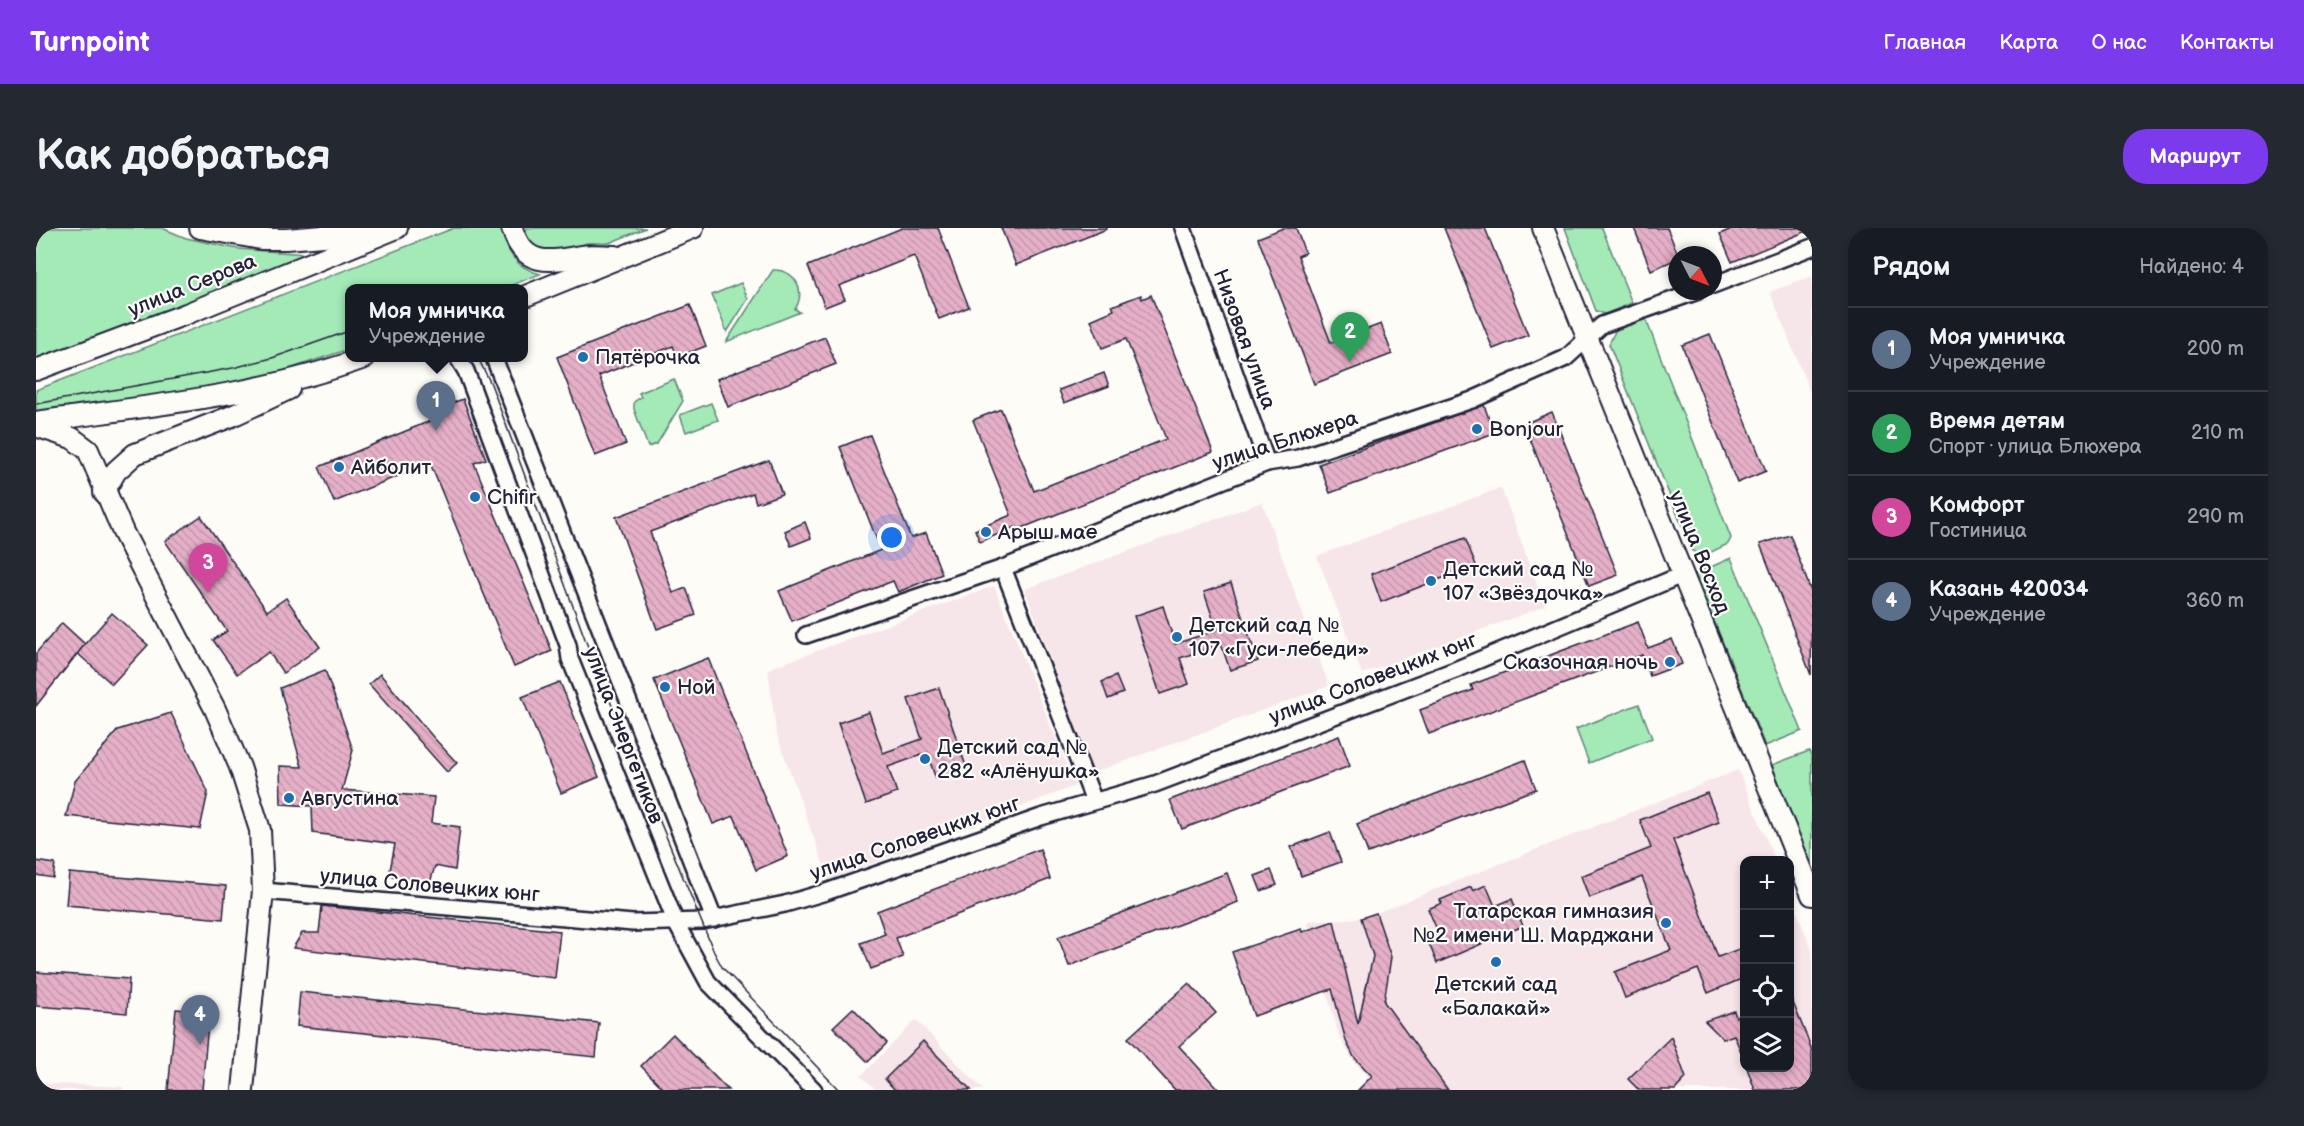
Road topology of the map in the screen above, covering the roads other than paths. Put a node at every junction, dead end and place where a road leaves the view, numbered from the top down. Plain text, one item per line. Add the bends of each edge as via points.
1 (200, 228) edge
2 (512, 228) edge
3 (693, 228) edge
4 (1183, 228) edge
5 (1543, 228) edge
6 (395, 229) edge
7 (1812, 247) edge
8 (624, 257) junction
9 (1722, 282) edge
10 (528, 295) edge
11 (1673, 300) edge
12 (1588, 337) junction
13 (351, 362) edge
14 (461, 362) edge
15 (496, 362) edge
16 (36, 370) edge
17 (320, 374) junction
18 (36, 424) edge
19 (1267, 463) junction
20 (104, 492) junction
21 (1003, 568) junction
22 (1684, 574) junction
23 (806, 635) dead end
24 (1094, 801) junction
25 (263, 891) junction
26 (1812, 895) edge
27 (714, 919) junction
28 (676, 923) junction
29 (243, 1090) edge
30 (814, 1090) edge

1 - 6 street via 286,239
2 - 8 street via 518,244 534,258 550,261 584,255
3 - 8 street
4 - 19 street, Низовая улица
5 - 12 street, улица Восход
6 - 16 street, улица Серова
7 - 9 street
8 - 10 street
11 - 12 street, улица Блюхера via 1602,325
12 - 19 street, улица Блюхера via 1566,358 1472,400 1298,458
12 - 22 street, улица Восход
13 - 17 street
14 - 28 street, улица Энергетиков via 560,623 570,659
15 - 27 street, улица Энергетиков
17 - 18 street via 242,392
17 - 20 street via 232,416 135,454 117,471
18 - 20 street via 72,438 88,450
19 - 21 street, улица Блюхера
20 - 25 street via 215,709 240,767 260,830
21 - 23 street, улица Блюхера
21 - 24 street
22 - 24 street, улица Соловецких юнг via 1455,670 1155,784
22 - 26 street, улица Восход
24 - 27 street, улица Соловецких юнг via 826,892
25 - 28 street, улица Соловецких юнг via 633,923
25 - 29 street
27 - 28 street, улица Соловецких юнг
28 - 30 street, улица Энергетиков via 708,982

